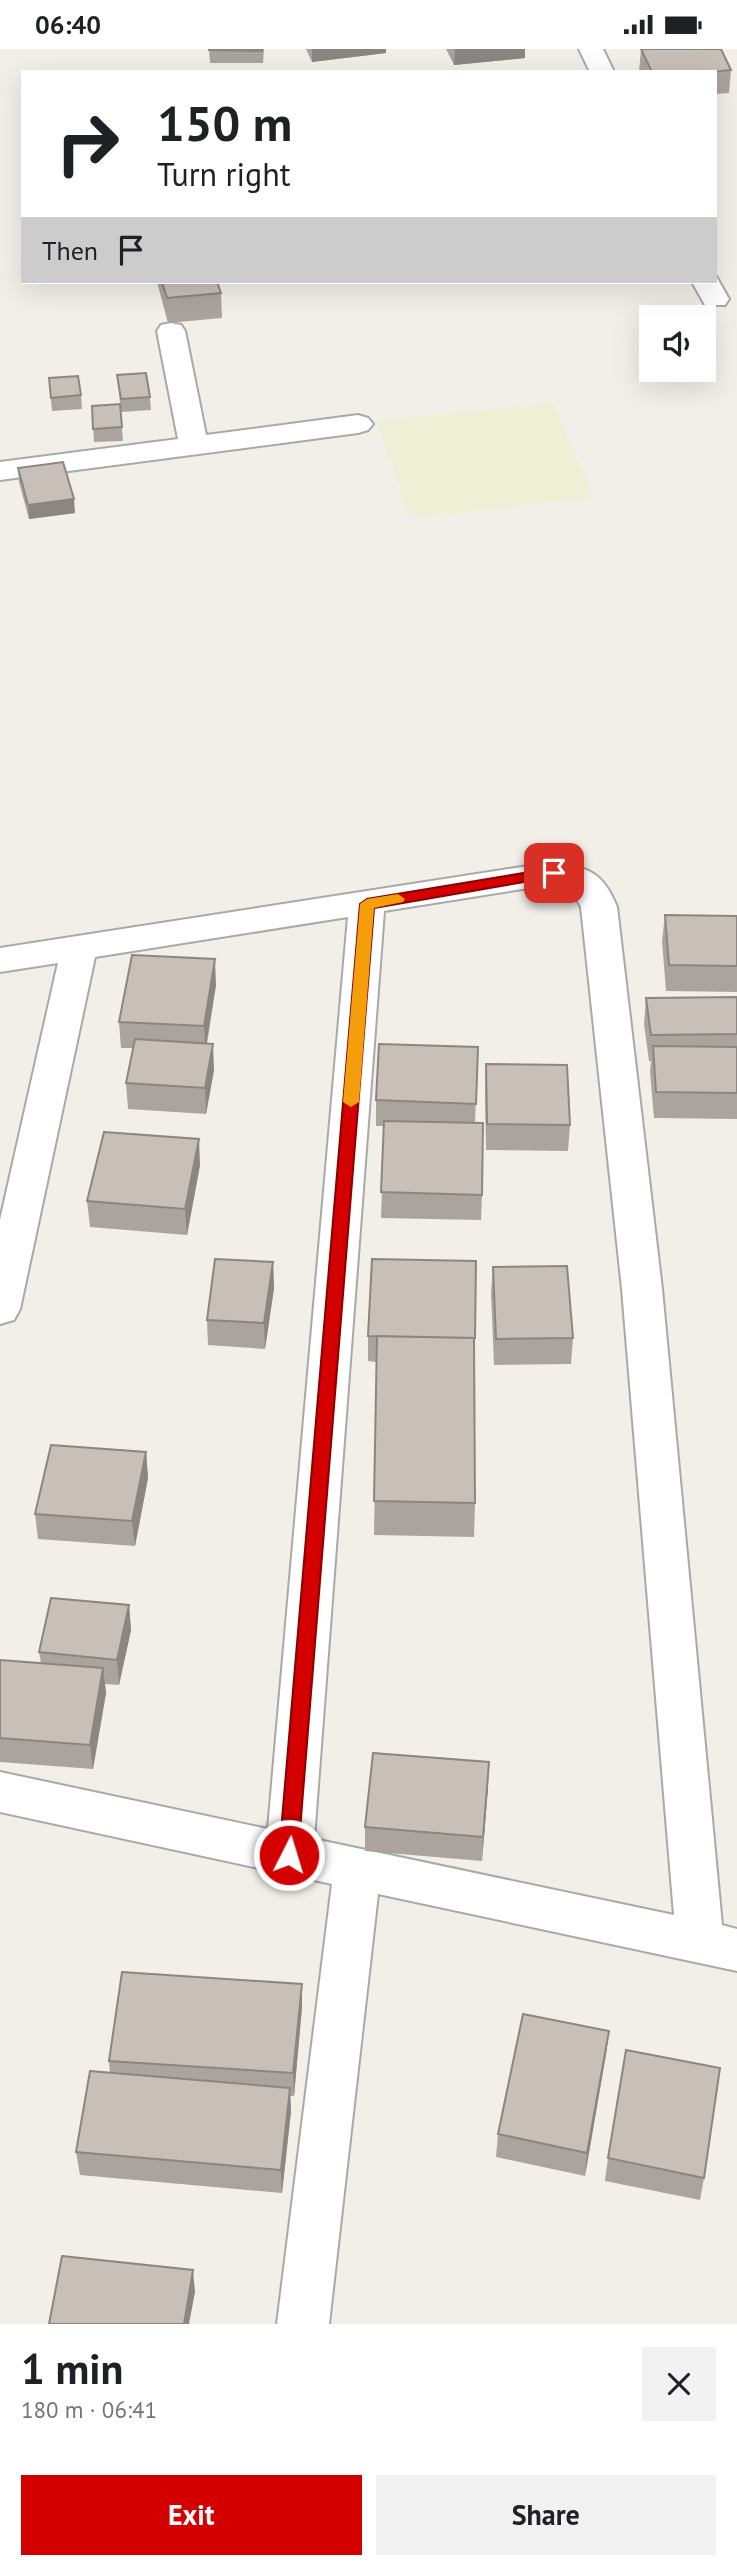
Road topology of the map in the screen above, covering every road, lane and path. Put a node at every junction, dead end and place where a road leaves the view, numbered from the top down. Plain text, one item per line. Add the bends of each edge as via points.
1 (591, 49) edge
2 (601, 70) edge
3 (171, 331) dead end
4 (358, 425) dead end
5 (194, 447) junction
6 (0, 471) edge
7 (367, 904) junction
8 (79, 947) junction
9 (0, 960) edge
10 (0, 1309) edge
11 (0, 1792) edge
12 (289, 1855) junction
13 (357, 1868) junction
14 (718, 1946) edge
15 (303, 2324) edge

1 - 2 street
3 - 5 street
4 - 5 street
5 - 6 street
7 - 8 street
7 - 12 street
7 - 14 street via 554,873 580,877 592,886 599,907
8 - 9 street
8 - 10 street
11 - 12 street
12 - 13 street
13 - 14 street
13 - 15 street

